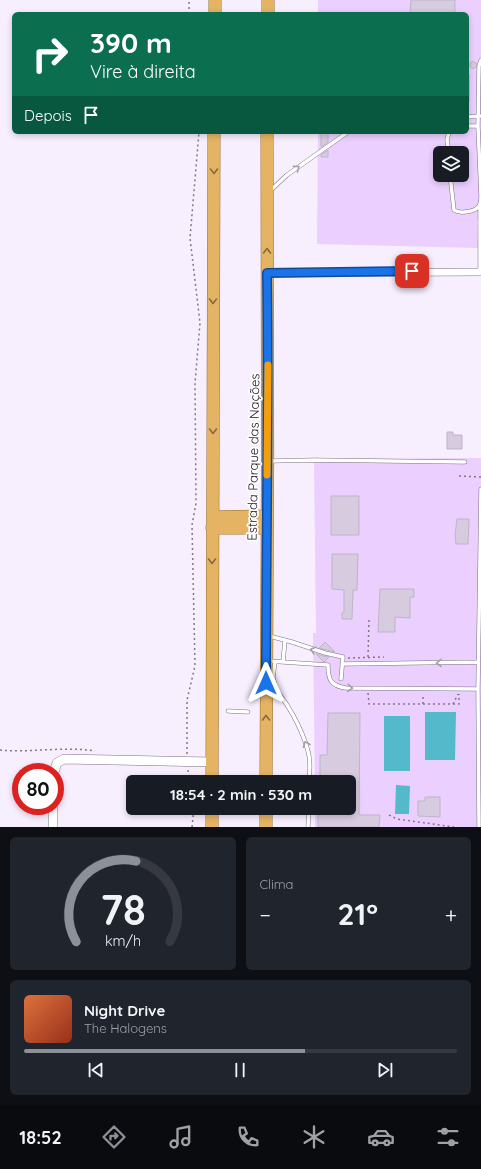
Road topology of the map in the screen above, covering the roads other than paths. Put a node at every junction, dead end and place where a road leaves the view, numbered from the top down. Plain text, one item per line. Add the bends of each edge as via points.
1 (215, 0) edge
2 (268, 0) edge
3 (215, 12) edge
4 (268, 12) edge
5 (481, 60) edge
6 (480, 116) edge
7 (469, 117) edge
8 (469, 126) edge
9 (478, 126) junction
10 (214, 134) edge
11 (268, 134) edge
12 (345, 134) edge
13 (448, 134) edge
14 (448, 146) edge
15 (451, 182) edge
16 (268, 193) junction
17 (480, 204) edge
18 (481, 272) edge
19 (267, 273) junction
20 (268, 461) junction
21 (465, 462) dead end
22 (481, 488) edge
23 (212, 522) junction
24 (266, 522) junction
25 (266, 636) junction
26 (285, 640) junction
27 (271, 661) junction
28 (283, 662) junction
29 (478, 662) junction
30 (342, 664) junction
31 (341, 679) dead end
32 (271, 686) junction
33 (478, 689) junction
34 (228, 711) dead end
35 (248, 712) dead end
36 (211, 762) junction
37 (58, 763) edge
38 (212, 775) edge
39 (266, 775) edge
40 (309, 775) edge
41 (53, 815) edge
42 (212, 815) edge
43 (266, 815) edge
44 (309, 815) edge
45 (53, 827) edge
46 (212, 827) edge
47 (266, 827) edge
48 (308, 827) edge
49 (478, 827) edge

1 - 3 highway
2 - 4 highway
5 - 6 lane
6 - 7 lane
6 - 9 lane
8 - 9 lane
9 - 17 lane
10 -> 23 highway
11 - 16 highway, Estrada Parque das Nações
16 -> 12 lane via 288,175
13 - 14 lane
15 - 17 lane via 454,210 458,213 470,211
19 -> 16 highway, Estrada Parque das Nações
17 - 18 lane
18 - 19 street
19 - 20 highway, Estrada Parque das Nações
20 - 21 lane
20 - 24 highway, Estrada Parque das Nações
22 - 29 lane
23 - 24 highway
23 -> 36 highway
24 - 25 highway, Estrada Parque das Nações
25 - 26 lane
25 - 27 highway, Estrada Parque das Nações
26 - 28 lane
30 -> 26 lane via 344,658
27 - 28 lane
27 - 32 highway, Estrada Parque das Nações
28 -> 33 lane via 328,665 328,678 337,687
29 -> 30 lane
29 - 33 lane
30 - 31 lane
39 -> 32 highway, Estrada Parque das Nações
40 -> 32 lane via 310,760 306,743 288,708
33 - 49 lane
34 - 35 lane
36 - 37 street via 60,760
36 - 38 highway
41 - 45 street
42 - 46 highway
43 - 47 highway
44 - 48 lane

